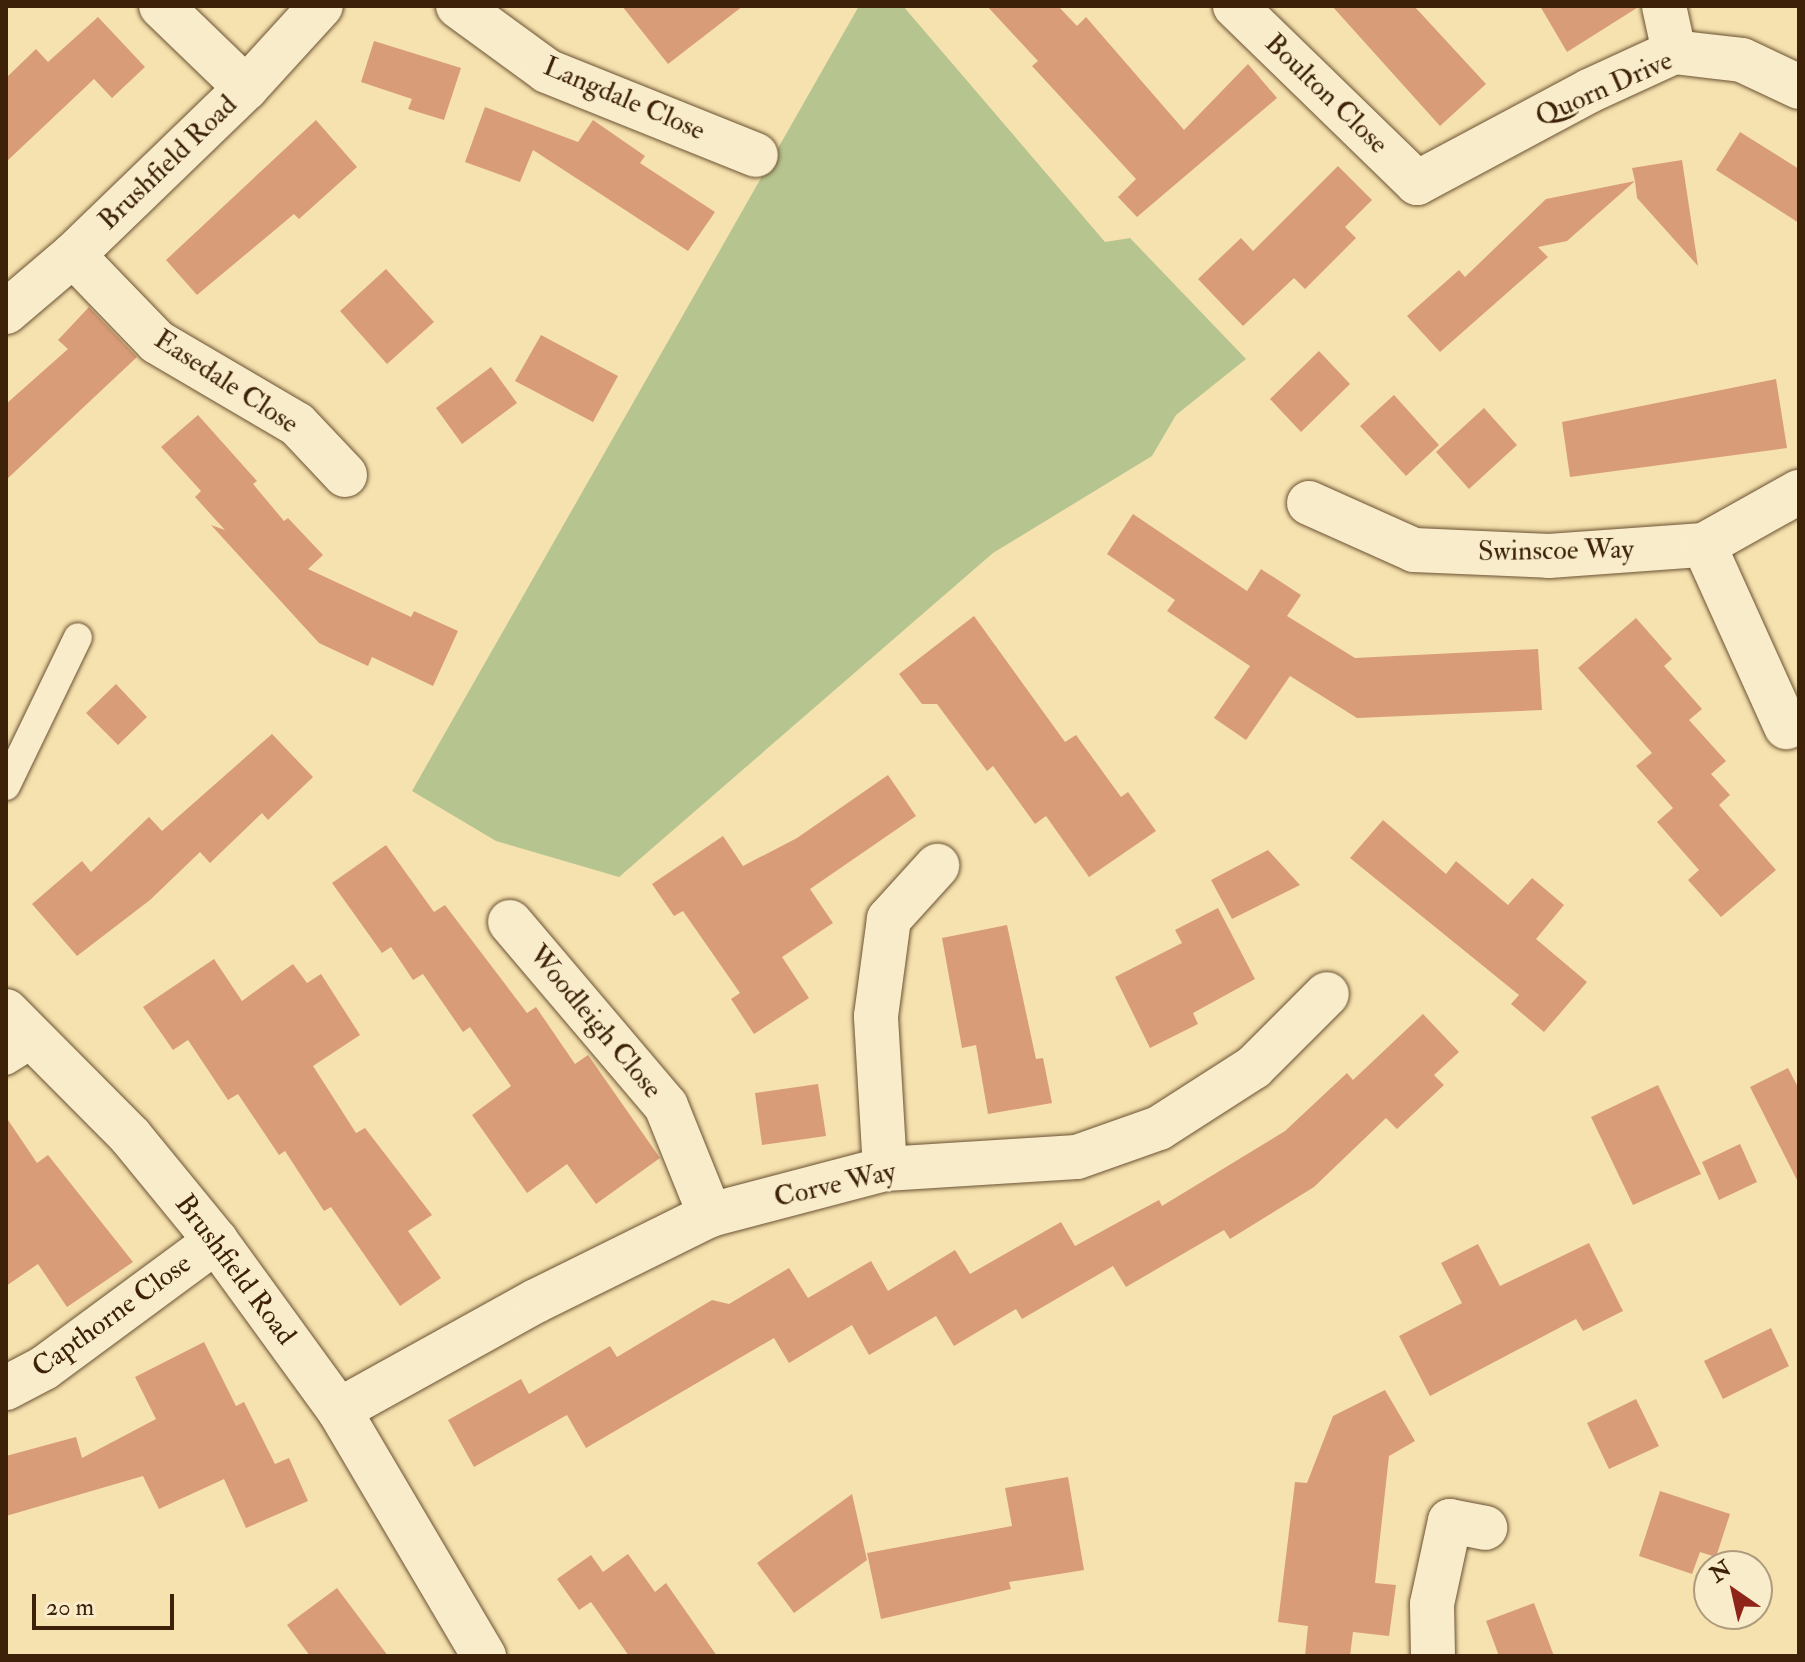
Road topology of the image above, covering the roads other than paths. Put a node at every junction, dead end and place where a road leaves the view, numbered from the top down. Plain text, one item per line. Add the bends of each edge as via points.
1 (161, 6) edge
2 (321, 6) edge
3 (458, 6) edge
4 (1235, 6) edge
5 (1664, 6) edge
6 (1674, 52) junction
7 (1799, 87) edge
8 (246, 88) junction
9 (756, 155) dead end
10 (1417, 183) joint
11 (73, 255) junction
12 (6, 312) edge
13 (345, 475) dead end
14 (1799, 492) edge
15 (1309, 503) dead end
16 (1704, 545) junction
17 (78, 637) dead end
18 (1786, 727) dead end
19 (6, 786) edge
20 (937, 866) dead end
21 (510, 922) dead end
22 (1327, 994) dead end
23 (6, 1011) edge
24 (21, 1052) edge
25 (885, 1169) junction
26 (710, 1215) junction
27 (216, 1241) junction
28 (6, 1388) edge
29 (339, 1410) junction
30 (1485, 1528) dead end
31 (484, 1656) edge
32 (1433, 1656) edge

1 - 8 street
2 - 8 street, Brushfield Road
3 - 9 street, Langdale Close via 547,71
4 - 10 street, Boulton Close
5 - 6 street
6 - 7 street, Quorn Drive via 1742,60
6 - 10 street, Quorn Drive
8 - 11 street, Brushfield Road
11 - 12 street, Brushfield Road
11 - 13 street, Easedale Close via 157,342 297,424
14 - 16 street, Swinscoe Way
15 - 16 street, Swinscoe Way via 1414,550 1549,556
16 - 18 street
17 - 19 lane
20 - 25 street via 889,919 876,1016
21 - 26 street, Woodleigh Close via 666,1106
22 - 25 street, Corve Way via 1254,1067 1159,1128 1077,1157
23 - 24 street, Brushfield Road
24 - 27 street, Brushfield Road via 131,1137
25 - 26 street, Corve Way
26 - 29 street, Corve Way via 536,1301
27 - 28 street, Capthorne Close via 44,1368
27 - 29 street, Brushfield Road
29 - 31 street, Brushfield Road
30 - 32 street via 1450,1521 1432,1604

